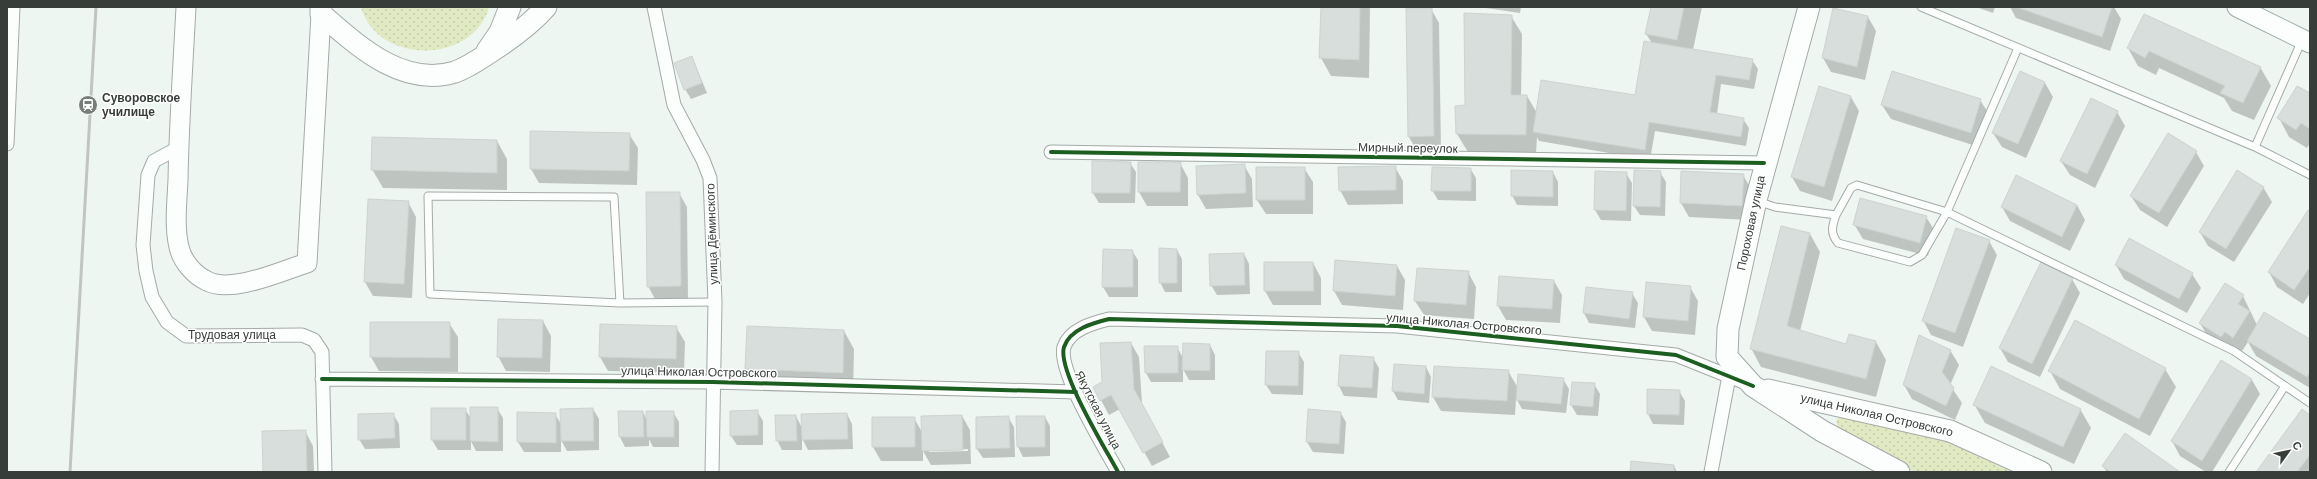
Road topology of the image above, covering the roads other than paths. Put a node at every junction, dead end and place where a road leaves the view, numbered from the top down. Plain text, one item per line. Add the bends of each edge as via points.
1 (13, 7) edge
2 (186, 7) edge
3 (510, 7) edge
4 (546, 7) edge
5 (654, 7) edge
6 (1809, 7) edge
7 (1921, 7) edge
8 (2237, 7) edge
9 (321, 11) edge
10 (2306, 41) edge
11 (2018, 48) junction
12 (472, 65) junction
13 (7, 144) edge
14 (2255, 147) junction
15 (178, 148) junction
16 (1052, 152) dead end
17 (1764, 163) junction
18 (2310, 174) edge
19 (1756, 200) junction
20 (1947, 212) junction
21 (1836, 215) junction
22 (715, 302) junction
23 (620, 303) junction
24 (1063, 356) joint
25 (1729, 376) junction
26 (322, 379) junction
27 (712, 382) junction
28 (1754, 386) junction
29 (2285, 386) junction
30 (1076, 392) junction
31 (2310, 403) edge
32 (325, 472) edge
33 (712, 472) edge
34 (1118, 472) edge
35 (1712, 472) edge
36 (1899, 472) edge
37 (2041, 472) edge
38 (2229, 472) edge

1 - 13 street
2 - 15 main road
3 - 12 main road via 500,32 488,50
4 - 12 main road via 519,34
5 - 22 street, улица Дёминского via 674,105 710,178
6 - 17 main road, Пороховая улица
7 - 11 lane
8 - 10 main road
9 - 12 main road via 365,52 389,65 415,73 435,74 454,72
9 - 15 main road via 307,263 257,279 223,285 208,282 194,272 184,260 177,232
10 - 14 lane
11 - 14 lane
11 - 20 lane
14 - 18 lane
15 - 26 street, Трудовая улица via 154,161 148,175 143,246 152,297 158,310 166,322 186,336 308,336 322,352
16 - 17 street, Мирный переулок
17 - 19 main road, Пороховая улица
19 - 21 lane via 1775,207
19 - 28 main road, Пороховая улица via 1728,329 1727,357
20 - 21 lane via 1858,185 1851,188
20 - 21 lane via 1922,255 1910,262 1838,243 1831,228
20 - 29 lane via 2234,352
22 - 23 lane
22 - 27 street, улица Дёминского
23 - 23 lane via 430,294 428,196 614,197
24 - 25 street, улица Николая Островского via 1067,340 1078,330 1109,319 1397,326 1676,355
24 - 30 street, Якутская улица via 1067,373
25 - 28 street, улица Николая Островского
25 - 35 street
26 - 27 street, улица Николая Островского
26 - 32 street, Трудовая улица
27 - 30 street, улица Николая Островского
27 - 33 street, улица Дёминского
28 - 36 main road, улица Николая Островского via 1822,431
28 - 37 main road, улица Николая Островского via 1950,431
29 - 31 lane
29 - 38 lane
30 - 34 street, Якутская улица

